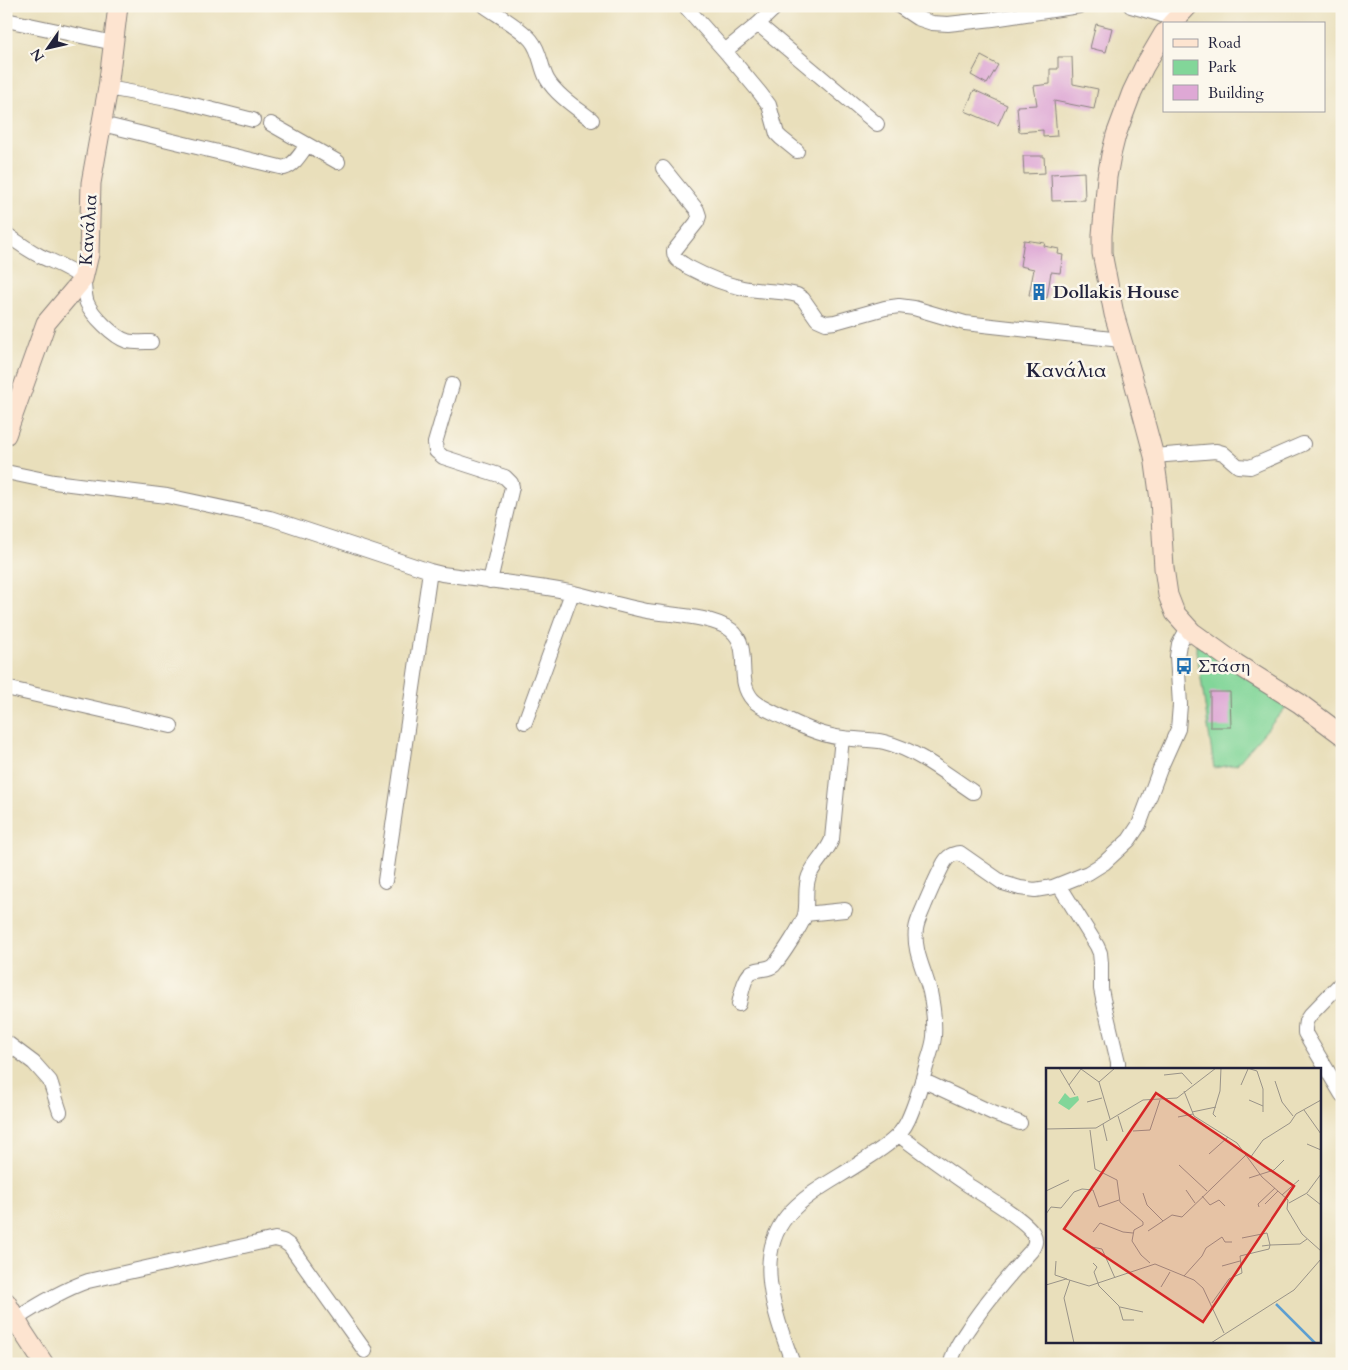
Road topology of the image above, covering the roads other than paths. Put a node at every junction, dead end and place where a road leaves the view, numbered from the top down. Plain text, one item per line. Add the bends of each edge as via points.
1 (118, 6) edge
2 (485, 6) edge
3 (685, 6) edge
4 (776, 6) edge
5 (899, 6) edge
6 (1079, 6) edge
7 (1131, 6) edge
8 (1188, 6) edge
9 (6, 20) edge
10 (1166, 22) edge
11 (1174, 22) edge
12 (758, 24) junction
13 (1163, 37) edge
14 (114, 43) junction
15 (725, 51) junction
16 (108, 88) junction
17 (253, 120) dead end
18 (592, 120) dead end
19 (102, 124) junction
20 (271, 124) dead end
21 (877, 124) dead end
22 (307, 145) junction
23 (797, 151) dead end
24 (338, 162) dead end
25 (663, 168) dead end
26 (6, 234) edge
27 (83, 279) junction
28 (1121, 340) junction
29 (151, 342) dead end
30 (452, 385) dead end
31 (7, 431) edge
32 (1303, 444) dead end
33 (1154, 456) junction
34 (6, 472) edge
35 (430, 571) junction
36 (490, 580) junction
37 (572, 593) junction
38 (1188, 628) junction
39 (6, 688) edge
40 (525, 722) dead end
41 (171, 726) dead end
42 (1342, 735) edge
43 (842, 738) junction
44 (973, 792) dead end
45 (385, 881) dead end
46 (1059, 885) junction
47 (845, 910) dead end
48 (805, 914) junction
49 (1342, 982) edge
50 (739, 1004) dead end
51 (6, 1042) edge
52 (1118, 1068) edge
53 (922, 1080) junction
54 (1342, 1095) edge
55 (60, 1112) dead end
56 (1020, 1123) dead end
57 (899, 1135) junction
58 (6, 1302) edge
59 (16, 1320) junction
60 (365, 1351) dead end
61 (44, 1364) edge
62 (793, 1364) edge
63 (951, 1364) edge

1 - 14 street, Κανάλια
2 - 18 street via 531,40 552,86
3 - 15 street
4 - 12 street
5 - 6 street via 917,18 948,24
7 - 10 street via 1159,14
8 - 11 street
9 - 14 street
12 - 15 street
12 - 21 street
13 - 28 street via 1132,92 1116,135 1107,177 1102,253
14 - 16 street, Κανάλια
15 - 23 street via 769,106 777,134
16 - 17 street
16 - 19 street, Κανάλια
19 - 22 street via 284,168 293,163
19 - 27 street, Κανάλια via 91,183 89,254
20 - 22 street
22 - 24 street
25 - 28 street via 700,216 676,247 675,258 722,282 797,295 821,321 831,323 899,306 964,324
26 - 27 street
27 - 29 street via 87,303 107,327 126,340
27 - 31 street, Κανάλια via 46,323
28 - 33 street
30 - 36 street via 435,443 436,451 443,457 505,477 512,487
32 - 33 street via 1250,467 1238,466 1216,451
33 - 38 street via 1168,595 1175,613
34 - 35 street via 54,482 167,496 270,518
35 - 36 street
35 - 45 street
36 - 37 street
37 - 40 street
37 - 43 street via 616,605 722,624 741,640 744,683 755,702 816,732
38 - 42 street
38 - 46 street via 1179,644 1177,656 1178,729 1139,825 1129,840 1104,864
39 - 41 street
43 - 44 street via 892,744 928,762
43 - 48 street via 832,840 809,876
46 - 52 street via 1098,946 1102,994
46 - 53 street via 1035,890 1020,888 1003,883 960,853 948,857 916,930 934,1027 932,1050
47 - 48 street
48 - 50 street via 776,963 750,973
49 - 54 street via 1310,1015 1305,1028 1308,1039
51 - 55 street via 27,1056 50,1081
53 - 56 street
53 - 57 street
57 - 62 street via 804,1200 781,1223 772,1242 770,1284
57 - 63 street via 1021,1220 1031,1230 1035,1241 1031,1251 984,1305 960,1342
58 - 59 street
59 - 60 street via 52,1296 88,1281 275,1239 290,1246
59 - 61 street

